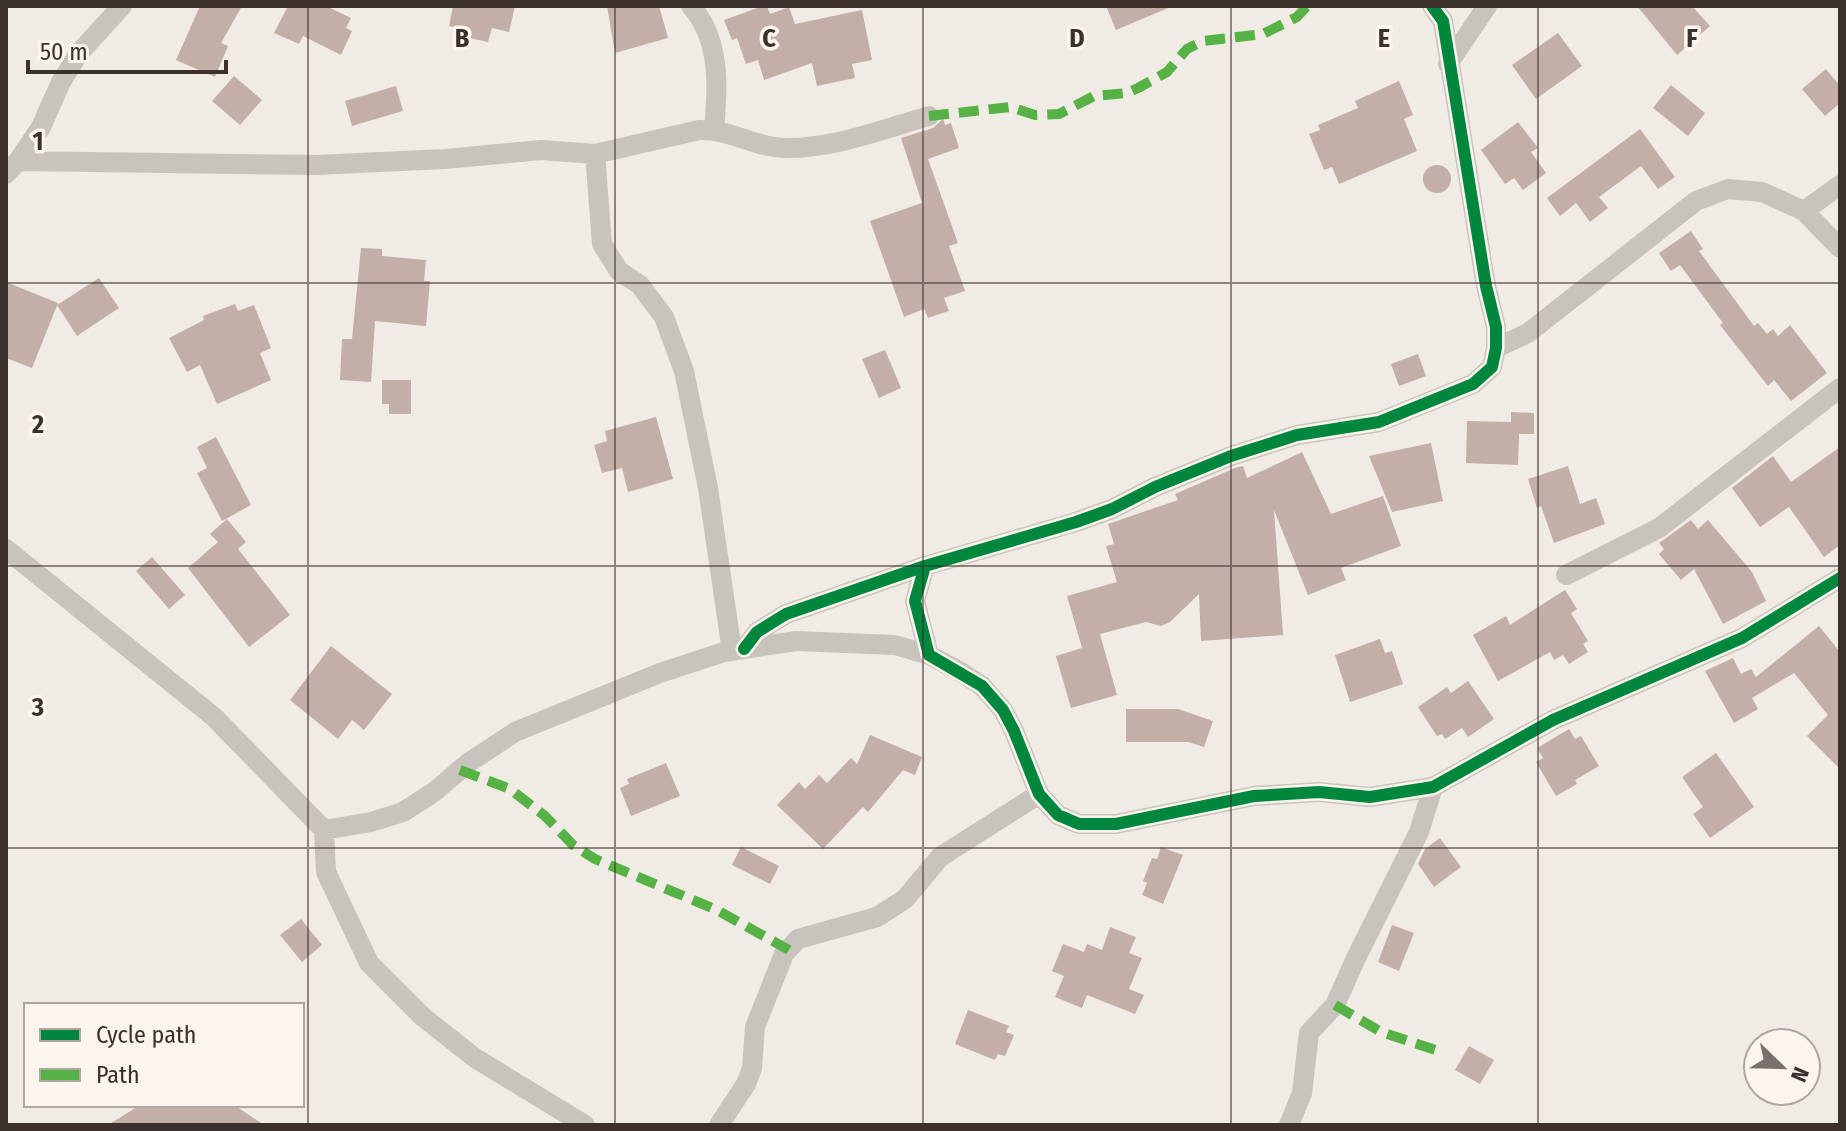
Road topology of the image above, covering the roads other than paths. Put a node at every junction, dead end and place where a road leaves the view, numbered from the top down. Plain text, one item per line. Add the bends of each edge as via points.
1 (691, 6) edge
2 (1432, 6) edge
3 (1487, 6) edge
4 (112, 10) edge
5 (1448, 64) junction
6 (929, 116) dead end
7 (714, 130) junction
8 (595, 154) junction
9 (12, 168) edge
10 (1840, 185) edge
11 (1804, 211) junction
12 (1840, 248) edge
13 (1496, 348) junction
14 (1840, 388) edge
15 (6, 549) edge
16 (925, 566) junction
17 (1566, 575) dead end
18 (1840, 578) edge
19 (738, 650) junction
20 (929, 655) junction
21 (1433, 787) junction
22 (1039, 794) junction
23 (324, 830) junction
24 (585, 1125) edge
25 (719, 1125) edge
26 (1289, 1125) edge

1 - 7 street via 709,39 718,78
2 - 5 street via 1443,21
3 - 5 street
4 - 9 street via 79,53 41,127
5 - 13 street
6 - 7 street via 832,143 786,148
7 - 8 street
8 - 9 street via 541,150 316,165
8 - 19 street via 602,244 619,271 640,285 664,317 684,371
10 - 11 street
11 - 12 street
11 - 13 street via 1762,192 1728,189 1696,201 1528,333
13 - 16 street via 1492,367 1473,384 1379,422 1297,435 1231,456 1076,522
14 - 17 street via 1659,528
15 - 23 street via 214,717
16 - 19 street via 786,614
16 - 20 street via 915,601
18 - 21 street via 1742,638 1553,720
19 - 20 street via 824,641 895,645
19 - 23 street via 660,673 515,732 403,812
20 - 22 street via 982,686 1003,710
21 - 22 street via 1370,797 1319,792 1254,796 1116,824 1079,824 1058,815
21 - 26 street via 1419,832 1335,1005 1309,1033 1302,1093
22 - 25 street via 940,857 905,899 877,917 798,939 784,954 755,1027 746,1084
23 - 24 street via 326,872 369,963 423,1017 475,1058

